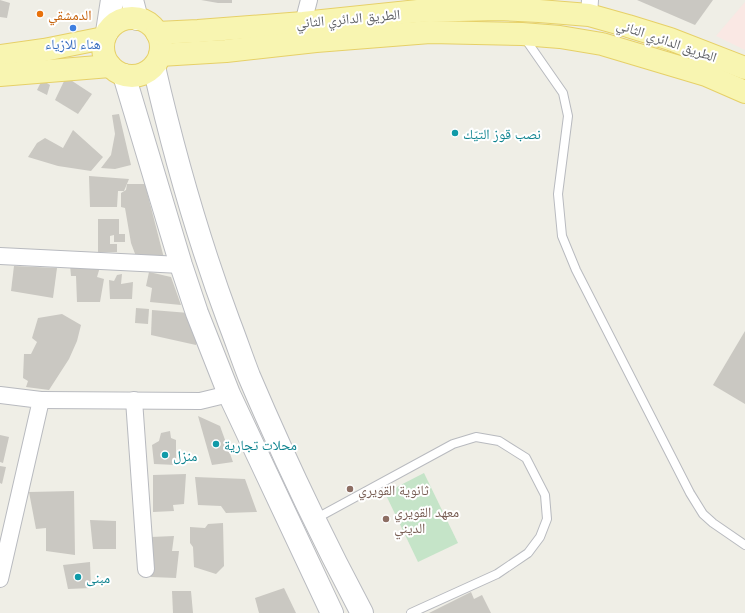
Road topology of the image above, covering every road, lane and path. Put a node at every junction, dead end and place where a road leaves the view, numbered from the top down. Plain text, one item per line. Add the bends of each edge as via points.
1 (112, 0) edge
2 (309, 0) edge
3 (589, 8) edge
4 (134, 9) edge
5 (303, 23) junction
6 (157, 33) junction
7 (522, 34) junction
8 (106, 35) junction
9 (0, 56) edge
10 (157, 61) junction
11 (745, 68) edge
12 (117, 71) junction
13 (0, 75) edge
14 (745, 92) edge
15 (0, 256) edge
16 (181, 265) junction
17 (229, 394) junction
18 (0, 395) edge
19 (41, 400) junction
20 (134, 400) junction
21 (315, 519) junction
22 (745, 545) edge
23 (146, 570) dead end
24 (0, 579) edge
25 (332, 613) edge
26 (362, 613) edge
27 (411, 613) edge

1 - 8 main road
2 - 5 street
3 - 5 main road, الطريق الدائري الثاني via 418,11
3 - 11 main road, الطريق الدائري الثاني
4 - 6 main road
4 - 8 main road
5 - 6 main road, الطريق الدائري الثاني
6 - 10 main road via 161,44
7 - 10 main road, الطريق الدائري الثاني via 430,32 316,41
7 - 14 main road, الطريق الدائري الثاني via 602,44 706,75
7 - 22 lane via 563,92 568,116 558,194 562,236 576,270 703,514
8 - 9 main road via 44,50
8 - 12 main road via 103,52 105,59
10 - 12 main road via 140,76 132,77
10 - 21 main road via 184,187 215,284 249,375
12 - 13 main road
12 - 16 main road
15 - 16 street
16 - 17 main road
17 - 20 street via 200,400
17 - 25 main road
18 - 19 street
19 - 20 street
19 - 24 street
20 - 23 street
21 - 26 main road
21 - 27 lane via 453,444 476,437 499,441 526,458 544,495 547,519 540,537 528,553 497,574

